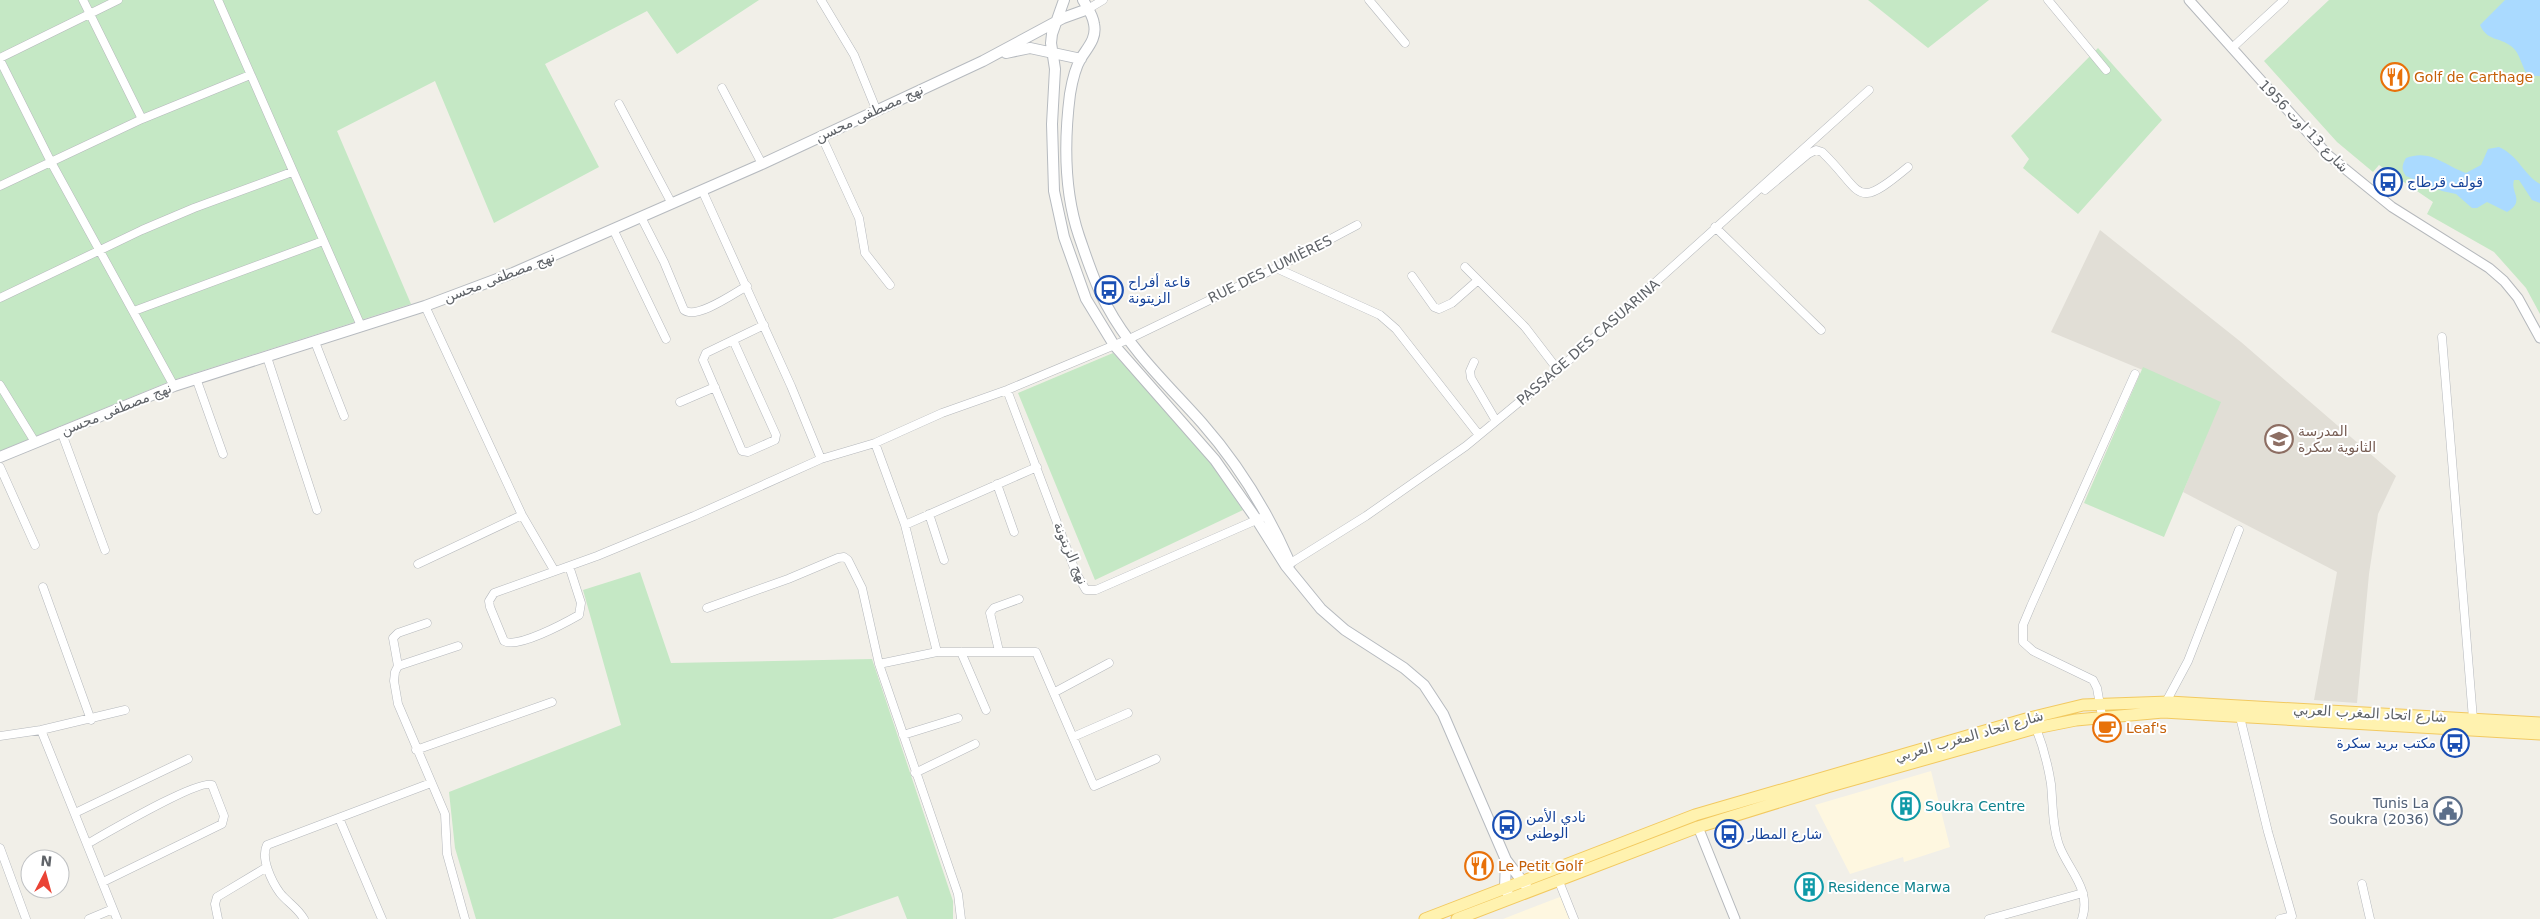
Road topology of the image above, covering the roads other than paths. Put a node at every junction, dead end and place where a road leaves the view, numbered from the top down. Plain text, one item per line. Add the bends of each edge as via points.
1 (83, 0) edge
2 (118, 0) edge
3 (218, 0) edge
4 (821, 0) edge
5 (1064, 0) edge
6 (1103, 0) edge
7 (1369, 0) edge
8 (2048, 0) edge
9 (2189, 0) edge
10 (2284, 0) edge
11 (1085, 4) edge
12 (90, 14) junction
13 (1058, 21) junction
14 (1405, 43) dead end
15 (2232, 48) junction
16 (1052, 52) junction
17 (1081, 58) junction
18 (0, 59) edge
19 (983, 60) junction
20 (2106, 70) dead end
21 (250, 75) junction
22 (722, 88) dead end
23 (1869, 90) dead end
24 (619, 104) dead end
25 (876, 109) junction
26 (142, 119) junction
27 (821, 136) junction
28 (51, 162) junction
29 (762, 164) junction
30 (1908, 167) dead end
31 (292, 172) junction
32 (0, 186) edge
33 (702, 190) junction
34 (672, 204) junction
35 (641, 217) junction
36 (1357, 224) dead end
37 (1716, 229) junction
38 (614, 231) junction
39 (323, 241) junction
40 (100, 250) junction
41 (1465, 266) dead end
42 (1276, 268) junction
43 (1412, 276) dead end
44 (1477, 281) junction
45 (890, 285) dead end
46 (746, 286) junction
47 (0, 298) edge
48 (425, 306) junction
49 (134, 311) junction
50 (764, 325) junction
51 (361, 326) junction
52 (1821, 330) dead end
53 (2442, 336) dead end
54 (2540, 338) edge
55 (666, 339) dead end
56 (1129, 339) junction
57 (733, 340) junction
58 (315, 342) junction
59 (1114, 345) junction
60 (267, 357) junction
61 (1474, 362) dead end
62 (1558, 370) junction
63 (2135, 374) dead end
64 (196, 378) junction
65 (0, 385) edge
66 (174, 386) junction
67 (715, 387) junction
68 (1007, 390) junction
69 (680, 402) dead end
70 (344, 416) dead end
71 (1496, 421) junction
72 (61, 431) junction
73 (1479, 435) junction
74 (35, 442) junction
75 (875, 443) junction
76 (223, 454) dead end
77 (0, 457) edge
78 (821, 459) junction
79 (0, 467) edge
80 (1038, 468) junction
81 (997, 484) junction
82 (317, 510) dead end
83 (929, 514) junction
84 (522, 515) junction
85 (1261, 518) junction
86 (905, 525) junction
87 (2239, 530) dead end
88 (1014, 532) dead end
89 (35, 545) dead end
90 (105, 550) dead end
91 (944, 560) dead end
92 (418, 564) dead end
93 (1288, 565) junction
94 (569, 566) junction
95 (554, 570) junction
96 (43, 587) dead end
97 (1019, 599) dead end
98 (707, 608) dead end
99 (427, 623) dead end
100 (458, 646) dead end
101 (999, 651) junction
102 (936, 652) junction
103 (961, 652) junction
104 (1109, 662) dead end
105 (879, 664) junction
106 (398, 666) junction
107 (1054, 692) junction
108 (552, 702) dead end
109 (2166, 702) junction
110 (125, 710) dead end
111 (986, 710) dead end
112 (2101, 710) junction
113 (1128, 713) dead end
114 (2240, 717) junction
115 (958, 718) dead end
116 (2473, 719) junction
117 (91, 720) junction
118 (2540, 722) edge
119 (2036, 728) junction
120 (41, 730) junction
121 (2540, 734) edge
122 (903, 735) junction
123 (0, 736) edge
124 (1073, 737) junction
125 (975, 744) dead end
126 (416, 750) junction
127 (188, 759) dead end
128 (1156, 759) dead end
129 (916, 773) junction
130 (430, 783) junction
131 (75, 813) junction
132 (338, 818) junction
133 (1698, 827) junction
134 (87, 844) junction
135 (0, 848) edge
136 (1506, 860) junction
137 (268, 867) junction
138 (1558, 879) junction
139 (1524, 881) junction
140 (102, 882) junction
141 (2362, 884) dead end
142 (1529, 892) junction
143 (1508, 893) junction
144 (2083, 893) junction
145 (113, 909) junction
146 (26, 919) edge
147 (90, 919) edge
148 (117, 919) edge
149 (218, 919) edge
150 (304, 919) edge
151 (382, 919) edge
152 (465, 919) edge
153 (961, 919) edge
154 (1425, 919) edge
155 (1457, 919) edge
156 (1574, 919) edge
157 (1735, 919) edge
158 (1989, 919) edge
159 (2082, 919) edge
160 (2280, 919) edge
161 (2370, 919) edge

1 - 12 street
2 - 12 street
3 - 21 street
4 - 25 street via 854,55
5 - 13 main road
6 - 11 street
7 - 14 street
8 - 20 street
9 - 15 street, شارع 13 اوت 1956
10 - 15 street
11 - 13 main road, نهج مصطفى محسن
11 - 17 main road via 1094,32 1090,47
12 - 18 street
12 - 26 street
13 - 16 main road via 1052,34
13 - 19 main road, نهج مصطفى محسن
15 - 54 street, شارع 13 اوت 1956 via 2322,149 2365,187 2504,281 2518,298
16 - 17 main road, نهج مصطفى محسن
16 - 19 main road, نهج مصطفى محسن via 1023,49
16 - 59 main road via 1055,69 1053,161 1058,214 1086,299
17 - 56 main road via 1071,91 1067,126 1071,202 1079,234 1106,306
18 - 28 street
19 - 25 main road, نهج مصطفى محسن
21 - 26 street
21 - 31 street
22 - 29 street
23 - 37 street, PASSAGE DES CASUARINA
24 - 34 street
25 - 27 main road, نهج مصطفى محسن
26 - 28 street
27 - 29 main road, نهج مصطفى محسن
27 - 45 street via 859,218 865,253
28 - 32 street
28 - 40 street
29 - 33 main road, نهج مصطفى محسن
30 - 37 street via 1875,192 1865,194 1856,189 1822,152 1812,151
31 - 39 street
31 - 40 street via 194,208
33 - 34 main road, نهج مصطفى محسن
33 - 46 street
34 - 35 main road, نهج مصطفى محسن
35 - 38 main road, نهج مصطفى محسن
35 - 46 street via 687,313 703,310
36 - 42 street, RUE DES LUMIÈRES
37 - 52 street
37 - 62 street, PASSAGE DES CASUARINA
38 - 48 main road, نهج مصطفى محسن
38 - 55 street
39 - 49 street
39 - 51 street
40 - 47 street
40 - 49 street
41 - 44 street
42 - 56 street, RUE DES LUMIÈRES
42 - 73 street via 1380,315 1396,329
43 - 44 street via 1434,307 1439,309 1452,303
44 - 62 street via 1525,327
46 - 50 street
48 - 51 main road, نهج مصطفى محسن
48 - 84 street
49 - 66 street
50 - 57 street
50 - 78 street
51 - 58 main road, نهج مصطفى محسن
53 - 116 street
56 - 59 street, RUE DES LUMIÈRES
56 - 85 main road via 1228,454
57 - 67 street via 703,356
57 - 67 street via 776,435 775,440 748,452 742,451
58 - 60 main road, نهج مصطفى محسن
58 - 70 street
59 - 68 street, RUE DES LUMIÈRES
59 - 85 main road via 1215,460
60 - 64 main road, نهج مصطفى محسن
60 - 82 street
61 - 71 street via 1471,378
62 - 71 street, PASSAGE DES CASUARINA
63 - 112 street via 2022,632 2023,642 2033,651 2093,680
64 - 66 main road, نهج مصطفى محسن
64 - 76 street
65 - 74 street
66 - 72 main road, نهج مصطفى محسن
67 - 69 street
68 - 75 street, RUE DES LUMIÈRES via 942,413
68 - 80 street, نهج الزيتونة
71 - 73 street, PASSAGE DES CASUARINA
72 - 74 main road, نهج مصطفى محسن
72 - 90 street
73 - 93 street, PASSAGE DES CASUARINA via 1366,516
74 - 77 main road, نهج مصطفى محسن
75 - 78 street, RUE DES LUMIÈRES
75 - 86 street
78 - 94 street, RUE DES LUMIÈRES via 694,516
79 - 89 street
80 - 81 street
80 - 85 street, نهج الزيتونة via 1076,573 1083,588 1089,591
81 - 83 street
81 - 88 street
83 - 86 street
83 - 91 street
84 - 92 street
84 - 95 street
85 - 93 main road
86 - 102 street
87 - 109 street via 2188,661
93 - 136 main road via 1333,621 1404,668 1434,698
94 - 95 street, RUE DES LUMIÈRES
94 - 95 street, RUE DES LUMIÈRES via 581,603 579,615 513,644 504,641 490,607 490,597
96 - 117 street
97 - 101 street via 994,608 990,613
98 - 105 street via 833,560 846,558 862,588
99 - 106 street via 395,635
100 - 106 street
101 - 103 street
101 - 107 street via 1036,652
102 - 103 street
102 - 105 street
103 - 111 street
104 - 107 street
105 - 122 street
106 - 126 street via 395,691
107 - 124 street
108 - 126 street
109 - 112 main road, شارع اتحاد المغرب العربي
109 - 116 main road, شارع اتحاد المغرب العربي
110 - 117 street
112 - 114 main road, شارع اتحاد المغرب العربي
112 - 119 main road, شارع اتحاد المغرب العربي
112 - 139 main road, شارع اتحاد المغرب العربي via 2083,705 2056,710 1695,815
113 - 124 street
114 - 121 main road, شارع اتحاد المغرب العربي
114 - 160 street via 2292,916
115 - 122 street
116 - 118 main road, شارع اتحاد المغرب العربي
117 - 120 street
119 - 133 main road, شارع اتحاد المغرب العربي
119 - 144 street via 2051,782 2058,840
120 - 123 street
120 - 131 street
122 - 129 street
124 - 128 street via 1094,786
125 - 129 street
126 - 130 street
127 - 131 street
129 - 153 street via 958,894
130 - 132 street
130 - 152 street via 445,814 447,854
131 - 134 street
132 - 137 street via 267,845
132 - 151 street
133 - 138 main road, شارع اتحاد المغرب العربي
133 - 157 street
134 - 140 street
134 - 140 street via 185,790 204,783 212,785 224,816 222,824
135 - 146 street
136 - 139 main road
136 - 143 main road
137 - 149 street via 217,897
137 - 150 street via 280,893
138 - 142 main road, شارع اتحاد المغرب العربي
138 - 156 street
139 - 142 main road
139 - 143 main road, شارع اتحاد المغرب العربي
140 - 145 street
141 - 161 street
142 - 143 main road, شارع اتحاد المغرب العربي
143 - 154 main road, شارع اتحاد المغرب العربي
143 - 155 main road, شارع اتحاد المغرب العربي
144 - 158 street
144 - 159 street via 2085,910
145 - 147 street
145 - 148 street

